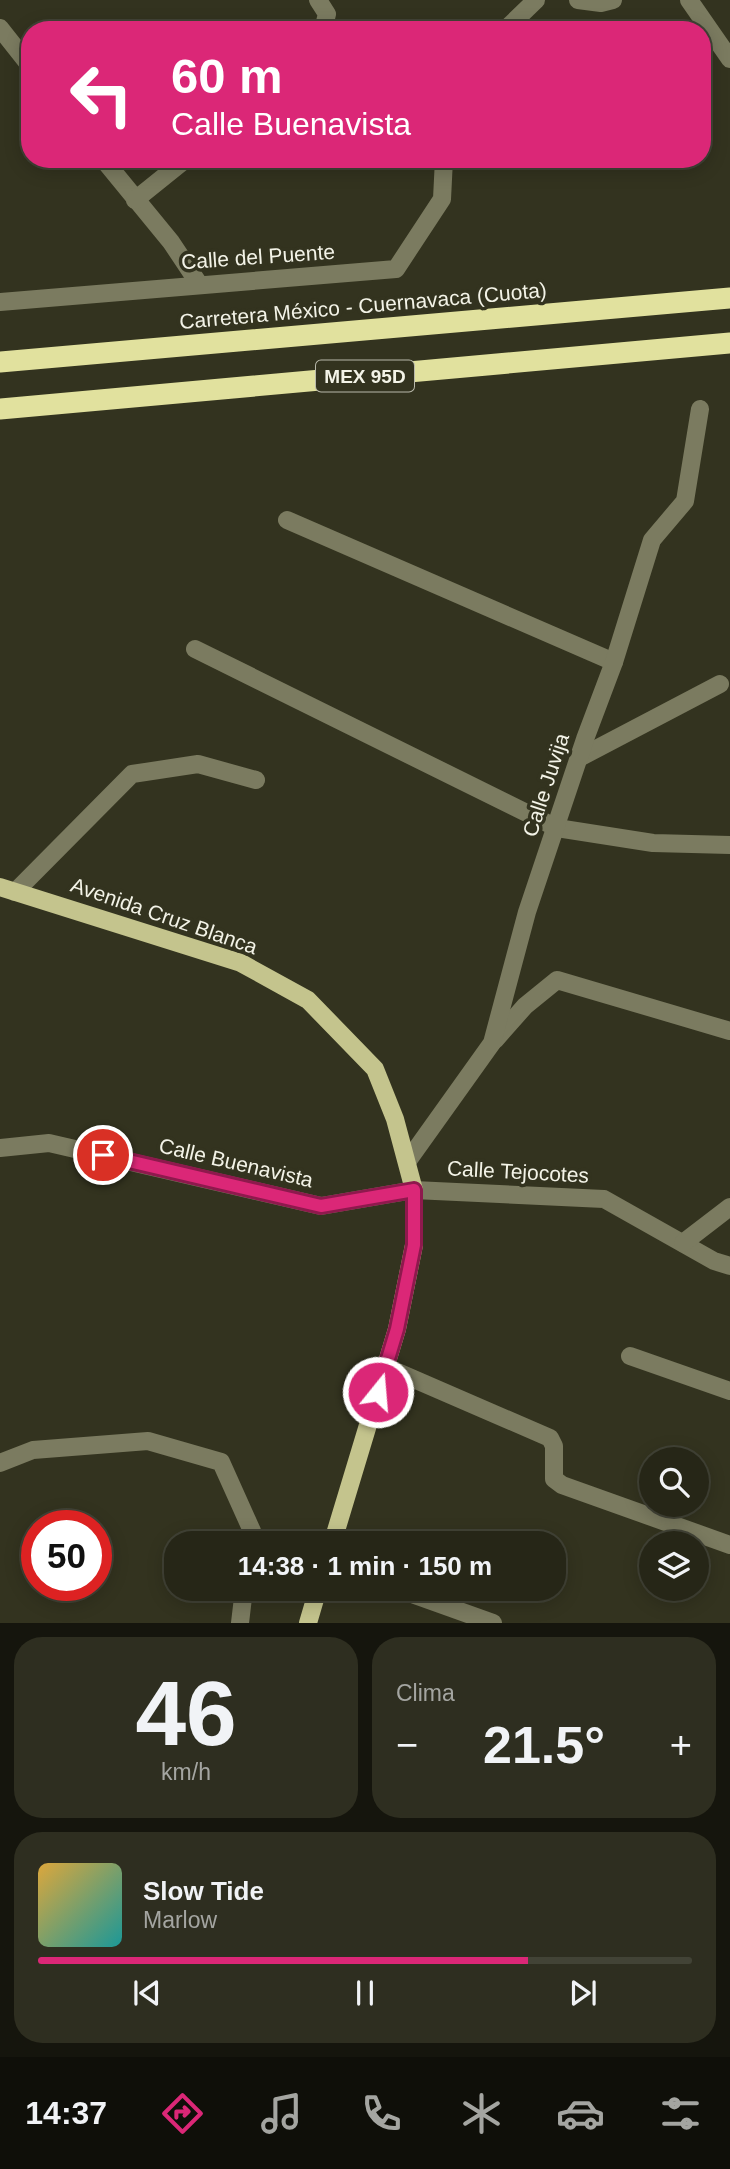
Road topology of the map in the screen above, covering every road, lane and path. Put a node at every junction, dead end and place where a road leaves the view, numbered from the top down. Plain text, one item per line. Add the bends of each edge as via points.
1 (317, 0) edge
2 (536, 0) edge
3 (578, 0) edge
4 (613, 0) edge
5 (689, 0) edge
6 (325, 21) edge
7 (514, 21) edge
8 (704, 21) edge
9 (0, 28) edge
10 (711, 32) edge
11 (21, 55) edge
12 (730, 59) edge
13 (110, 168) edge
14 (175, 168) edge
15 (444, 168) edge
16 (135, 200) junction
17 (199, 284) junction
18 (730, 298) edge
19 (0, 302) edge
20 (730, 343) edge
21 (0, 362) edge
22 (0, 409) edge
23 (699, 409) dead end
24 (287, 520) dead end
25 (195, 649) dead end
26 (614, 662) junction
27 (720, 684) dead end
28 (579, 758) junction
29 (256, 780) dead end
30 (557, 828) junction
31 (730, 845) edge
32 (8, 889) edge
33 (730, 1031) edge
34 (492, 1043) junction
35 (0, 1148) edge
36 (407, 1162) junction
37 (414, 1190) junction
38 (730, 1207) edge
39 (683, 1243) junction
40 (730, 1266) edge
41 (630, 1356) dead end
42 (386, 1367) junction
43 (730, 1391) edge
44 (0, 1463) edge
45 (252, 1531) edge
46 (336, 1531) edge
47 (730, 1545) edge
48 (243, 1601) edge
49 (314, 1601) edge
50 (432, 1601) edge
51 (240, 1623) edge
52 (308, 1623) edge
53 (493, 1623) edge

1 - 6 street via 327,14
2 - 7 street
3 - 4 street
5 - 8 street
9 - 11 street
10 - 12 street
13 - 16 street
14 - 16 street
15 - 17 street, Calle del Puente via 442,199 396,269
16 - 17 street
17 - 19 street, Calle del Puente
18 - 21 highway, Carretera México - Cuernavaca (Cuota) / MEX 95D
20 - 22 highway, MEX 95D
23 - 26 street, Calle Juvija via 685,501 652,540
24 - 26 street
25 - 30 street
26 - 28 street, Calle Juvija
27 - 28 street
28 - 30 street, Calle Juvija
29 - 32 street via 198,764 132,774
30 - 31 street via 653,843
30 - 34 street, Calle Juvija via 527,912
32 - 36 main road, Avenida Cruz Blanca via 241,963 308,1000 375,1069
33 - 34 street via 557,980 525,1006
34 - 36 street, Calle Juvija
35 - 37 street, Calle Buenavista via 49,1143 321,1206
36 - 37 main road, Avenida Cruz Blanca
37 - 39 street, Calle Tejocotes via 604,1199
37 - 42 main road, Avenida Cruz Blanca via 414,1245
38 - 39 street
39 - 40 street, Calle Tejocotes
41 - 43 street
42 - 46 main road, Avenida Cruz Blanca
42 - 47 street via 550,1438 555,1479 562,1485
44 - 45 street via 33,1450 148,1441 221,1462
48 - 51 street
49 - 52 main road
50 - 53 street

